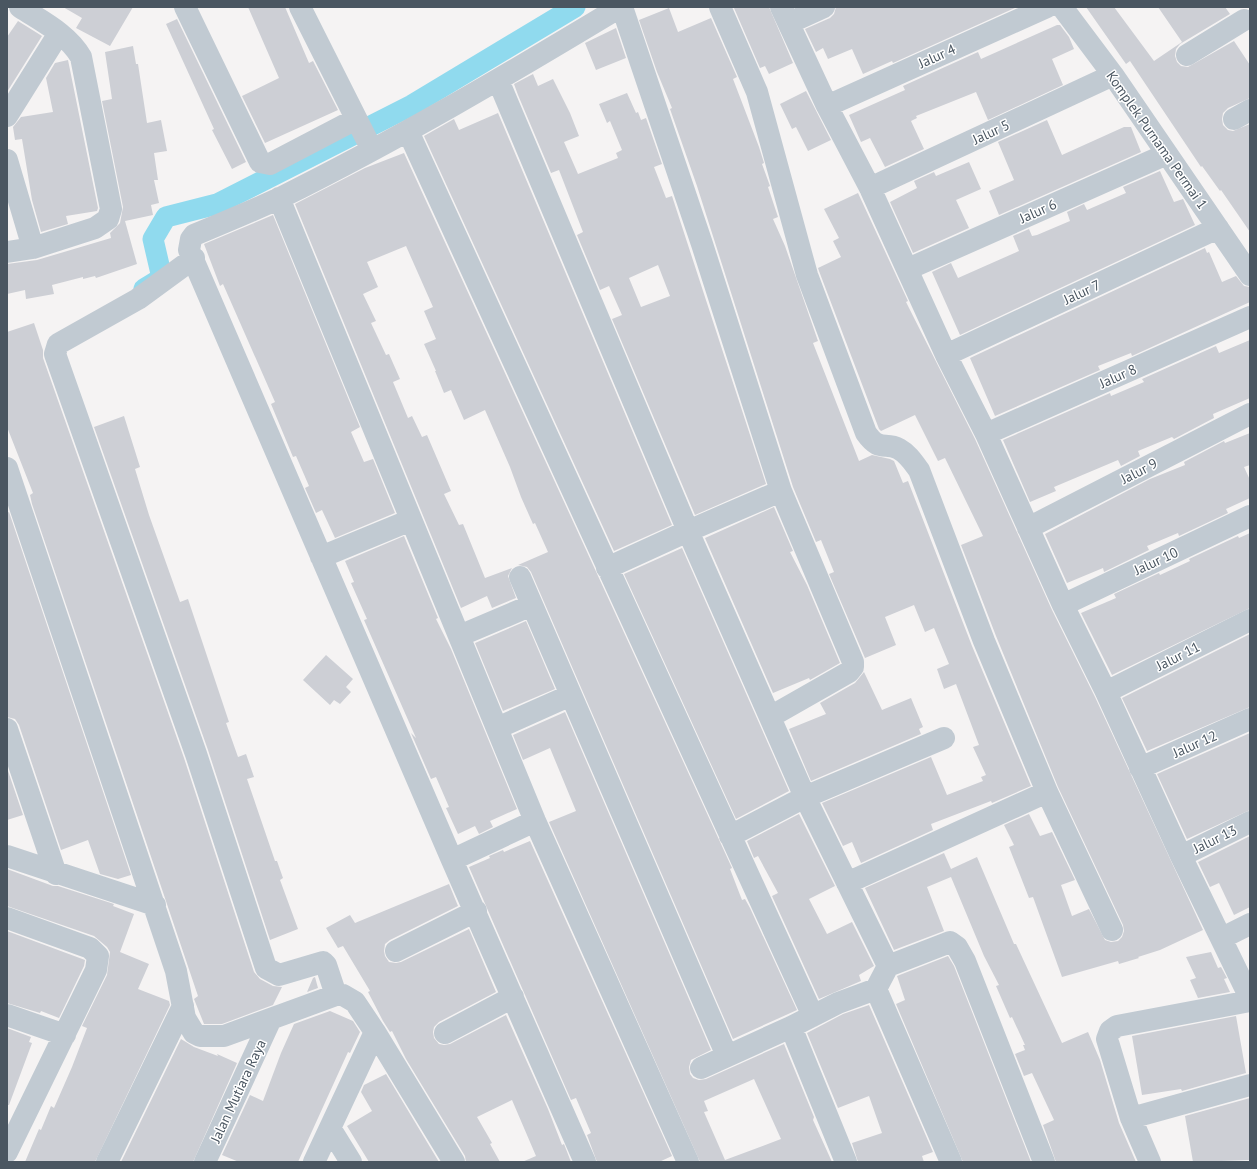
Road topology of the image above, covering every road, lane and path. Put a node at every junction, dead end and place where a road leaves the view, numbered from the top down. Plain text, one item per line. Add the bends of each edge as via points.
1 (20, 7) edge
2 (185, 7) edge
3 (300, 7) edge
4 (621, 7) edge
5 (720, 7) edge
6 (824, 7) edge
7 (1047, 7) edge
8 (1062, 7) edge
9 (785, 15) edge
10 (1243, 19) edge
11 (59, 33) junction
12 (1187, 55) dead end
13 (1113, 75) junction
14 (498, 80) junction
15 (827, 106) junction
16 (7, 116) edge
17 (408, 131) junction
18 (363, 133) junction
19 (1168, 154) junction
20 (7, 160) edge
21 (870, 188) junction
22 (279, 198) junction
23 (1218, 228) junction
24 (33, 248) junction
25 (7, 252) edge
26 (194, 258) junction
27 (908, 269) junction
28 (1250, 275) edge
29 (1250, 317) edge
30 (946, 355) junction
31 (1250, 414) edge
32 (986, 434) junction
33 (7, 468) edge
34 (781, 491) junction
35 (12, 500) edge
36 (1250, 516) edge
37 (411, 520) junction
38 (1028, 528) junction
39 (688, 531) junction
40 (321, 557) junction
41 (607, 568) junction
42 (520, 577) dead end
43 (532, 605) junction
44 (1063, 605) junction
45 (1250, 620) edge
46 (459, 636) junction
47 (1106, 692) junction
48 (571, 695) junction
49 (770, 717) junction
50 (1250, 719) edge
51 (497, 728) junction
52 (7, 729) edge
53 (944, 738) dead end
54 (1140, 768) junction
55 (1047, 792) junction
56 (805, 797) junction
57 (535, 821) junction
58 (1250, 822) edge
59 (730, 836) junction
60 (7, 856) edge
61 (1181, 856) junction
62 (452, 860) junction
63 (56, 874) junction
64 (847, 883) junction
65 (154, 904) junction
66 (476, 911) junction
67 (7, 918) edge
68 (1250, 924) edge
69 (1112, 930) dead end
70 (1250, 932) edge
71 (1222, 938) junction
72 (396, 951) dead end
73 (888, 966) junction
74 (876, 989) junction
75 (336, 995) junction
76 (513, 997) junction
77 (1250, 1000) edge
78 (183, 1006) junction
79 (7, 1015) edge
80 (813, 1016) junction
81 (270, 1020) junction
82 (791, 1028) junction
83 (375, 1032) junction
84 (445, 1033) dead end
85 (64, 1035) junction
86 (727, 1056) junction
87 (701, 1068) dead end
88 (1250, 1085) edge
89 (1131, 1118) junction
90 (330, 1128) junction
91 (7, 1152) edge
92 (107, 1162) edge
93 (205, 1162) edge
94 (314, 1162) edge
95 (351, 1162) edge
96 (454, 1162) edge
97 (585, 1162) edge
98 (688, 1162) edge
99 (846, 1162) edge
100 (951, 1162) edge
101 (1044, 1162) edge
102 (1150, 1162) edge

1 - 11 street
2 - 18 street via 260,162 270,164
3 - 18 street
4 - 14 street
4 - 34 street via 704,251
5 - 55 street via 757,92 807,275 866,433 873,442 883,447 898,448 910,457 919,470 984,641
6 - 9 street
7 - 15 street, Jalur 4
8 - 13 street, Komplek Purnama Permai 1
9 - 15 street
10 - 12 street
11 - 16 street
11 - 24 street via 72,43 81,57 111,209 108,219 95,228
13 - 19 street, Komplek Purnama Permai 1
13 - 21 street, Jalur 5
14 - 17 street
14 - 39 street
15 - 21 street
17 - 18 street
17 - 41 street
18 - 22 street
19 - 23 street, Komplek Purnama Permai 1
19 - 27 street, Jalur 6
20 - 24 street
21 - 27 street
22 - 26 street via 194,235 190,250
22 - 37 street
23 - 28 street, Komplek Purnama Permai 1
23 - 30 street, Jalur 7
24 - 25 street
26 - 40 street
26 - 75 street via 138,299 58,344 55,354 196,754 266,968 279,975 323,962
27 - 30 street
29 - 32 street, Jalur 8
30 - 32 street
31 - 38 street, Jalur 9
32 - 38 street
33 - 35 street
34 - 39 street
34 - 49 street via 853,667 849,672
35 - 65 street
36 - 44 street, Jalur 10
37 - 40 street
37 - 46 street
38 - 44 street
39 - 41 street
39 - 49 street
40 - 62 street
41 - 59 street
42 - 43 street
43 - 46 street
43 - 48 street
44 - 47 street
45 - 47 street, Jalur 11
46 - 51 street
47 - 54 street
48 - 51 street
48 - 86 street
49 - 56 street
50 - 54 street, Jalur 12
51 - 57 street
52 - 63 street
53 - 56 street
54 - 61 street
55 - 64 street
55 - 69 street
56 - 59 street
56 - 64 street
57 - 62 street
57 - 98 street
58 - 61 street, Jalur 13
59 - 80 street
60 - 63 street
61 - 71 street
62 - 66 street
63 - 65 street
64 - 73 street
65 - 78 street via 176,971
66 - 72 street
66 - 76 street
67 - 85 street via 90,948 98,956 96,970
68 - 71 street
70 - 71 street
71 - 77 street
73 - 74 street
73 - 101 street via 950,942 957,947 965,961
74 - 80 street via 838,1003
74 - 100 street
75 - 81 street
75 - 83 street via 343,995 355,1002
76 - 84 street
76 - 97 street
77 - 89 street via 1117,1026 1110,1031 1107,1038
78 - 81 street via 185,1018 194,1033 200,1036 224,1036
78 - 92 street
79 - 85 street
80 - 82 street
81 - 93 street, Jalan Mutiara Raya
82 - 86 street
82 - 99 street
83 - 90 street
83 - 96 street
85 - 91 street
86 - 87 street
88 - 89 street
89 - 102 street
90 - 94 street
90 - 95 street

